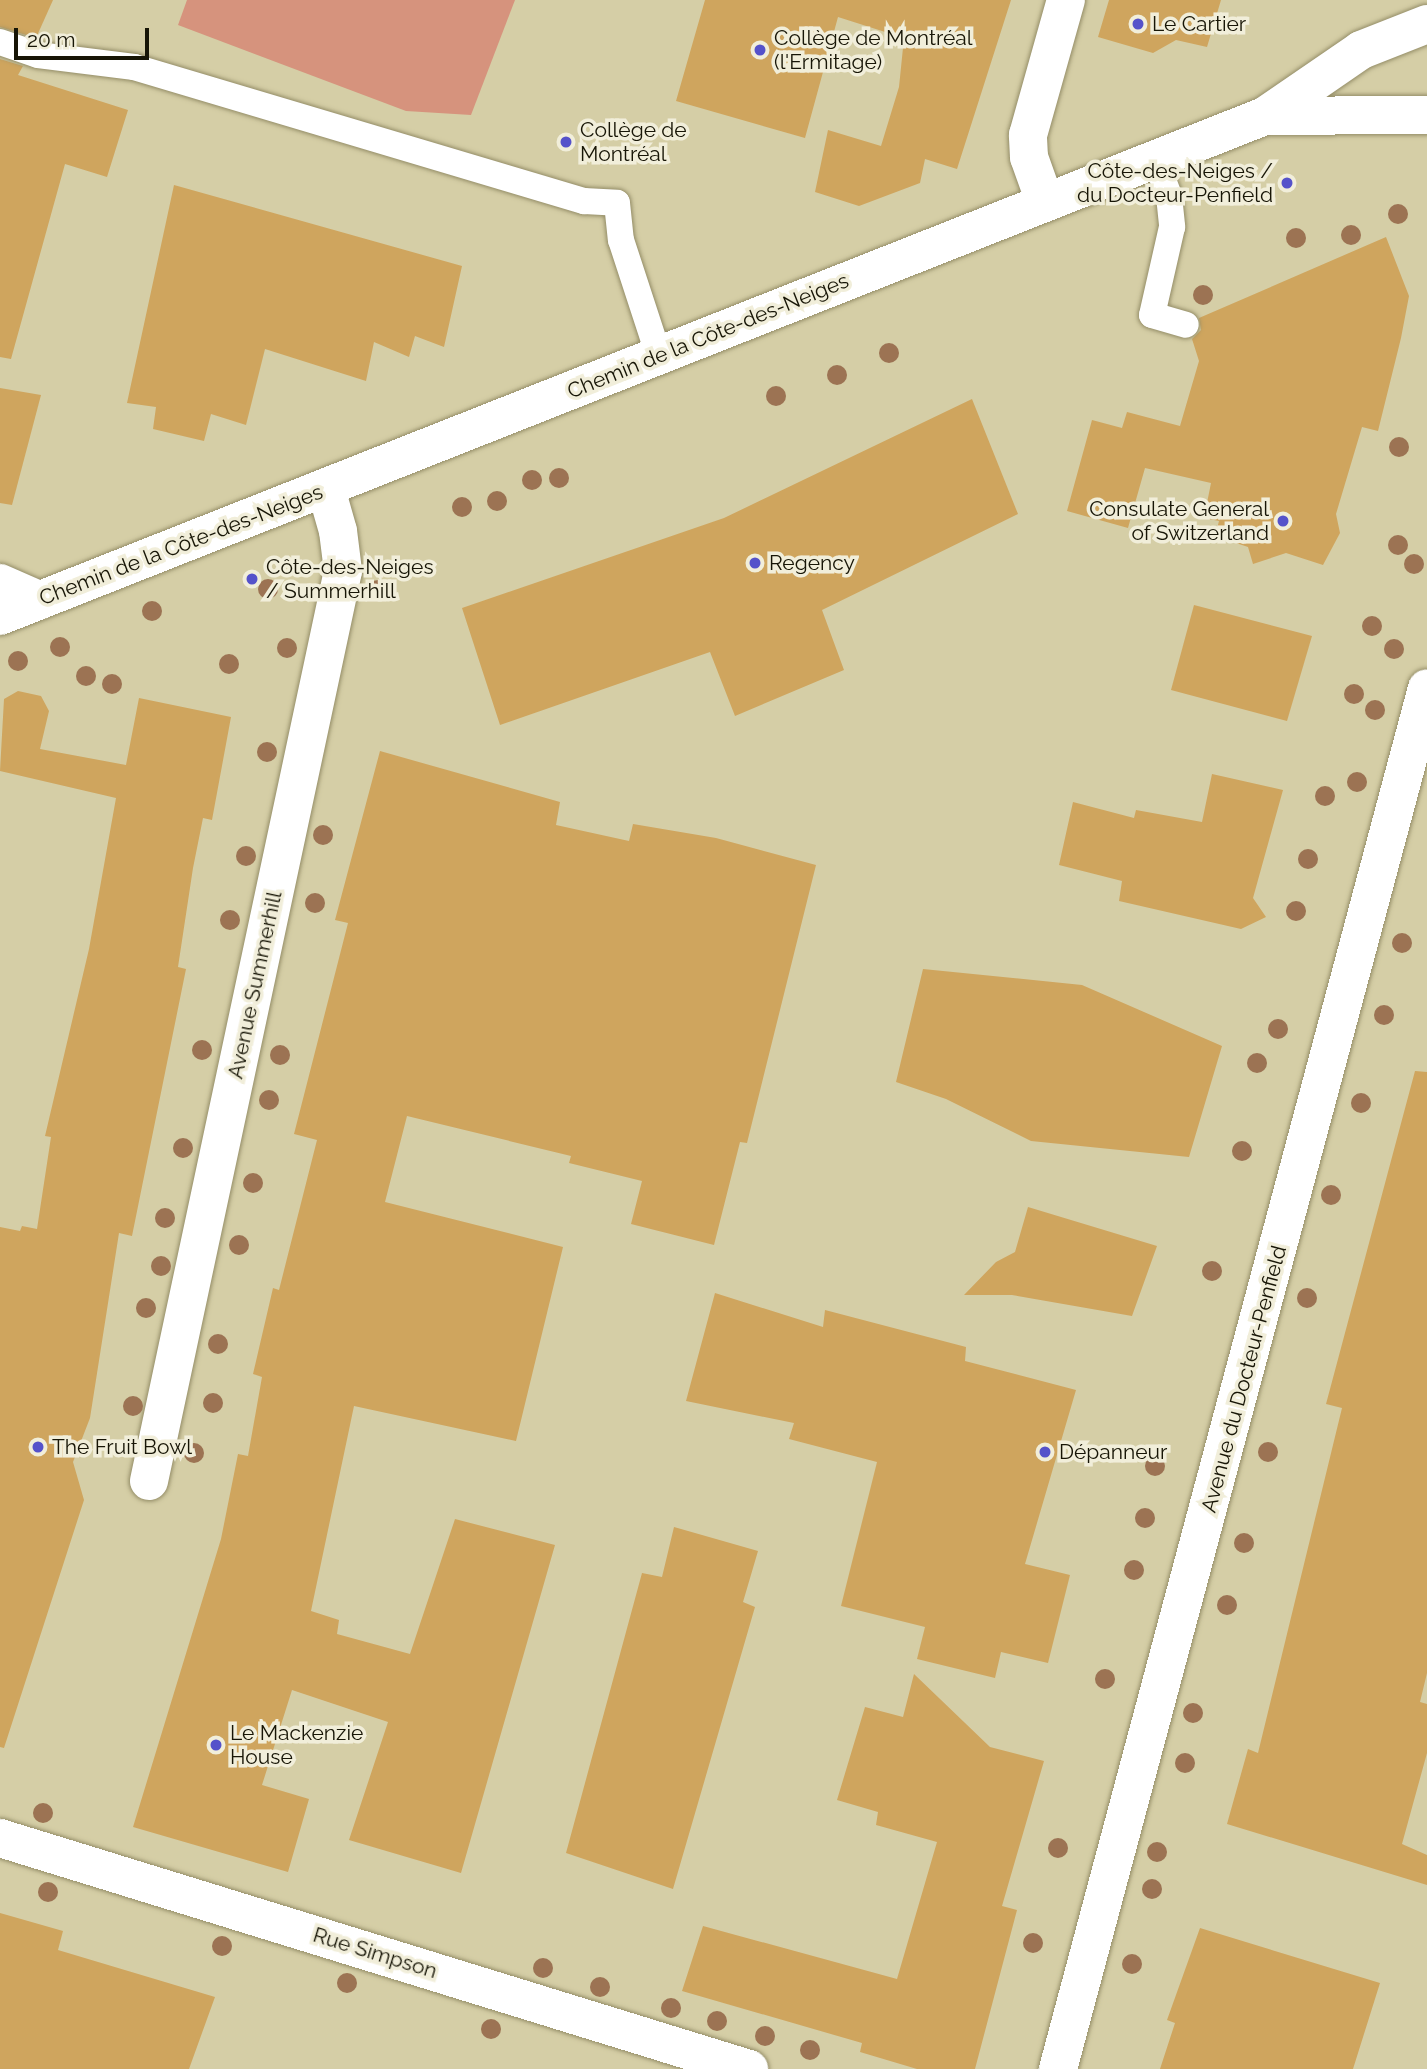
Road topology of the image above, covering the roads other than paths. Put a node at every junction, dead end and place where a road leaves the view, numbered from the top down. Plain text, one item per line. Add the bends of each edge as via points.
1 (1066, 0) edge
2 (1427, 24) edge
3 (0, 42) edge
4 (1427, 115) edge
5 (1265, 116) junction
6 (1155, 159) junction
7 (1045, 202) junction
8 (1186, 325) dead end
9 (659, 356) junction
10 (326, 489) junction
11 (0, 583) edge
12 (39, 600) junction
13 (0, 616) edge
14 (1427, 688) edge
15 (149, 1481) dead end
16 (0, 1838) edge
17 (749, 2069) edge
18 (1058, 2069) edge

1 - 7 main road via 1028,135 1029,157
2 - 5 main road via 1361,50
3 - 9 lane via 38,55 134,66 584,201 617,203 621,240
4 - 5 main road, Chemin de la Côte-des-Neiges
5 - 6 main road, Chemin de la Côte-des-Neiges
6 - 7 main road, Chemin de la Côte-des-Neiges
6 - 8 lane via 1169,197 1172,226 1152,315
7 - 9 main road, Chemin de la Côte-des-Neiges
9 - 10 main road, Chemin de la Côte-des-Neiges
10 - 12 main road, Chemin de la Côte-des-Neiges
10 - 15 main road, Avenue Summerhill via 343,570
11 - 12 main road
12 - 13 main road, Chemin de la Côte-des-Neiges
14 - 18 main road, Avenue du Docteur-Penfield
16 - 17 main road, Rue Simpson

